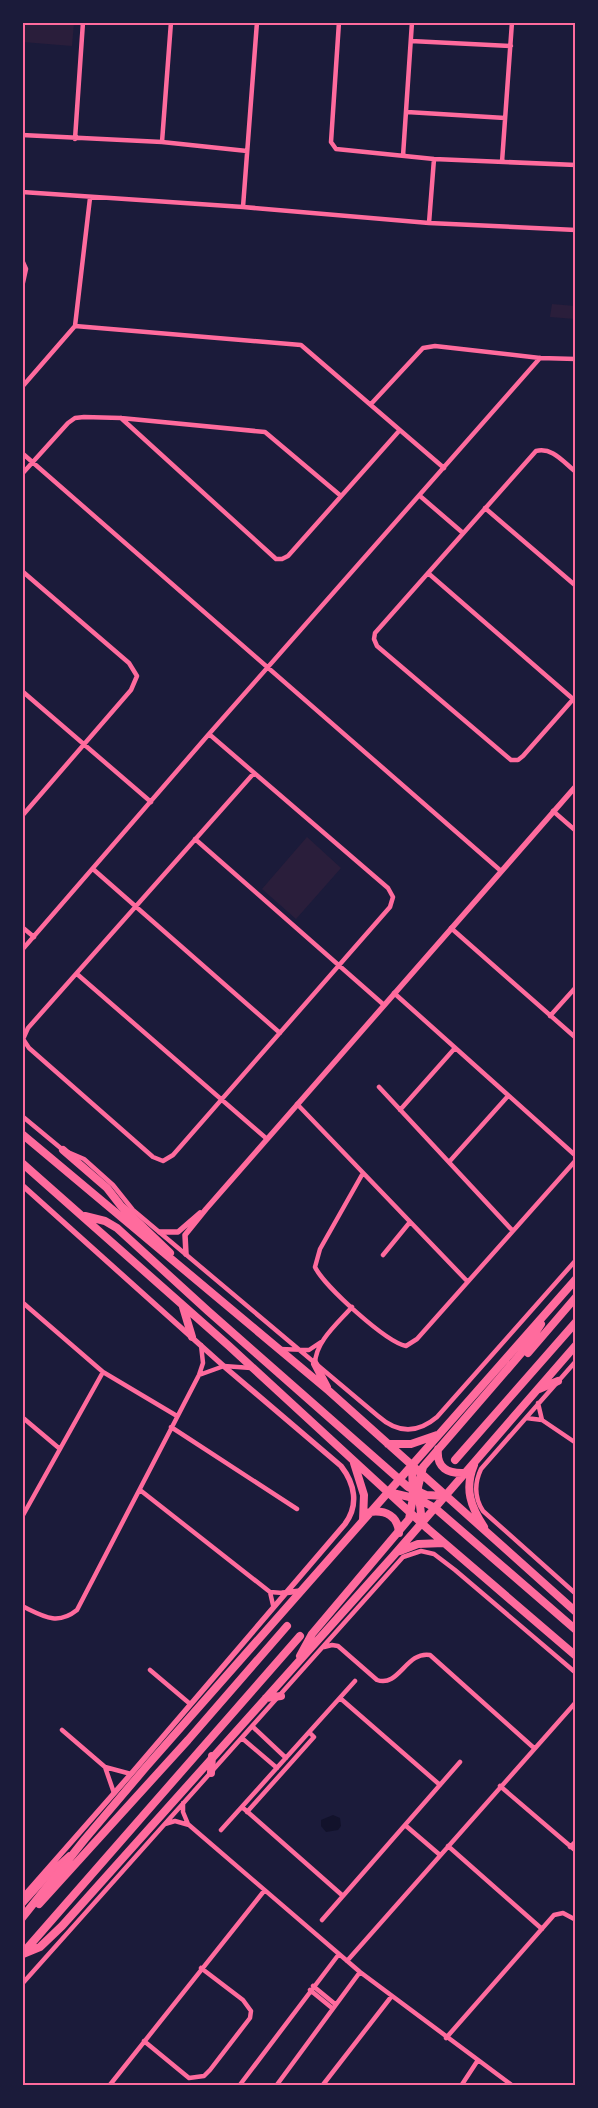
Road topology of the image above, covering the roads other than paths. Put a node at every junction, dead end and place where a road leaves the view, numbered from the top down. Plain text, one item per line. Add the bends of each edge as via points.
1 (83, 22) edge
2 (171, 22) edge
3 (257, 22) edge
4 (339, 22) edge
5 (412, 22) edge
6 (512, 22) edge
7 (411, 41) junction
8 (511, 46) junction
9 (407, 112) junction
10 (505, 118) junction
11 (22, 135) edge
12 (75, 138) junction
13 (162, 142) junction
14 (247, 151) junction
15 (404, 156) junction
16 (434, 159) junction
17 (502, 162) junction
18 (576, 165) edge
19 (22, 192) edge
20 (90, 198) junction
21 (243, 207) junction
22 (429, 223) junction
23 (576, 230) edge
24 (22, 260) edge
25 (22, 287) edge
26 (75, 326) junction
27 (540, 358) junction
28 (576, 359) edge
29 (22, 387) edge
30 (371, 404) junction
31 (121, 418) junction
32 (399, 431) junction
33 (22, 453) edge
34 (33, 462) junction
35 (444, 468) junction
36 (576, 472) edge
37 (22, 474) edge
38 (341, 496) junction
39 (420, 496) junction
40 (485, 508) junction
41 (463, 533) junction
42 (22, 570) edge
43 (428, 573) junction
44 (576, 586) edge
45 (268, 667) junction
46 (22, 691) edge
47 (574, 698) edge
48 (209, 734) junction
49 (84, 744) junction
50 (254, 773) junction
51 (576, 786) edge
52 (151, 802) junction
53 (24, 809) edge
54 (553, 811) junction
55 (22, 816) edge
56 (576, 831) edge
57 (195, 839) junction
58 (93, 869) junction
59 (501, 872) junction
60 (136, 906) junction
61 (22, 927) edge
62 (451, 928) junction
63 (34, 937) junction
64 (22, 950) edge
65 (340, 966) junction
66 (77, 974) junction
67 (576, 987) edge
68 (394, 993) junction
69 (384, 1005) junction
70 (550, 1016) junction
71 (280, 1033) junction
72 (576, 1038) edge
73 (456, 1048) junction
74 (379, 1087) dead end
75 (508, 1096) junction
76 (222, 1100) junction
77 (297, 1104) junction
78 (400, 1110) junction
79 (22, 1116) edge
80 (22, 1134) edge
81 (267, 1139) junction
82 (63, 1150) junction
83 (576, 1156) edge
84 (576, 1160) edge
85 (22, 1162) edge
86 (449, 1162) junction
87 (363, 1173) junction
88 (22, 1185) edge
89 (206, 1209) junction
90 (84, 1216) junction
91 (410, 1222) junction
92 (512, 1230) junction
93 (160, 1232) junction
94 (186, 1254) junction
95 (382, 1255) dead end
96 (576, 1260) edge
97 (180, 1266) junction
98 (576, 1279) edge
99 (467, 1282) junction
100 (576, 1297) edge
101 (22, 1302) edge
102 (182, 1305) junction
103 (352, 1307) junction
104 (544, 1315) junction
105 (576, 1322) edge
106 (192, 1337) junction
107 (324, 1339) junction
108 (201, 1345) junction
109 (576, 1345) edge
110 (278, 1348) junction
111 (298, 1349) junction
112 (576, 1361) edge
113 (315, 1364) junction
114 (224, 1366) junction
115 (252, 1368) junction
116 (103, 1372) junction
117 (199, 1375) junction
118 (558, 1381) junction
119 (328, 1391) junction
120 (535, 1391) junction
121 (538, 1404) junction
122 (177, 1416) junction
123 (22, 1417) edge
124 (526, 1418) junction
125 (542, 1420) junction
126 (171, 1427) junction
127 (440, 1434) junction
128 (576, 1443) edge
129 (388, 1444) junction
130 (60, 1449) junction
131 (441, 1449) junction
132 (481, 1454) junction
133 (351, 1457) junction
134 (455, 1460) dead end
135 (412, 1465) junction
136 (465, 1473) junction
137 (420, 1474) junction
138 (399, 1479) junction
139 (140, 1490) junction
140 (388, 1492) junction
141 (415, 1495) junction
142 (445, 1496) junction
143 (435, 1508) junction
144 (298, 1509) dead end
145 (370, 1512) junction
146 (412, 1514) junction
147 (22, 1517) edge
148 (363, 1521) junction
149 (422, 1523) junction
150 (399, 1533) junction
151 (489, 1535) junction
152 (444, 1543) junction
153 (394, 1555) junction
154 (300, 1591) junction
155 (270, 1592) junction
156 (283, 1593) junction
157 (576, 1594) edge
158 (273, 1605) junction
159 (22, 1606) edge
160 (576, 1612) edge
161 (288, 1626) dead end
162 (576, 1630) edge
163 (335, 1632) junction
164 (300, 1636) dead end
165 (322, 1647) junction
166 (340, 1648) junction
167 (575, 1656) edge
168 (296, 1665) junction
169 (150, 1670) dead end
170 (22, 1673) edge
171 (576, 1673) edge
172 (22, 1678) edge
173 (355, 1680) dead end
174 (281, 1696) junction
175 (266, 1698) junction
176 (340, 1698) junction
177 (576, 1702) edge
178 (189, 1704) junction
179 (186, 1722) junction
180 (253, 1727) junction
181 (62, 1730) dead end
182 (309, 1732) junction
183 (243, 1739) junction
184 (534, 1748) junction
185 (212, 1756) junction
186 (286, 1758) junction
187 (460, 1762) dead end
188 (104, 1767) junction
189 (277, 1768) junction
190 (211, 1773) junction
191 (131, 1774) junction
192 (440, 1785) junction
193 (500, 1786) junction
194 (114, 1793) junction
195 (184, 1803) junction
196 (242, 1808) junction
197 (247, 1812) junction
198 (165, 1824) junction
199 (406, 1824) junction
200 (189, 1826) junction
201 (221, 1830) dead end
202 (576, 1841) edge
203 (448, 1846) junction
204 (570, 1847) junction
205 (576, 1852) edge
206 (74, 1853) junction
207 (440, 1854) junction
208 (264, 1891) junction
209 (343, 1896) junction
210 (22, 1898) edge
211 (22, 1905) edge
212 (22, 1918) edge
213 (322, 1920) dead end
214 (576, 1920) edge
215 (22, 1923) edge
216 (542, 1929) junction
217 (23, 1954) edge
218 (339, 1954) junction
219 (347, 1962) junction
220 (201, 1968) junction
221 (360, 1972) junction
222 (22, 1984) edge
223 (312, 1988) junction
224 (391, 1997) junction
225 (333, 2006) junction
226 (446, 2038) junction
227 (144, 2041) junction
228 (478, 2060) junction
229 (109, 2086) edge
230 (239, 2086) edge
231 (276, 2086) edge
232 (322, 2086) edge
233 (461, 2086) edge
234 (513, 2086) edge

1 - 12 street
2 - 13 street
3 - 14 street
4 - 15 street via 331,142 340,150
5 - 7 street
6 - 8 street
7 - 8 street
7 - 9 street
8 - 10 street
9 - 10 street
9 - 15 street
10 - 17 street
11 - 12 street
12 - 13 street
13 - 14 street
14 - 21 street
15 - 16 street
16 - 17 street
16 - 22 street
17 - 18 street
19 - 20 street
20 - 21 street
20 - 26 street
21 - 22 street
22 - 23 street
24 - 25 street via 26,269
26 - 29 street
26 - 30 street via 301,345
27 - 28 street
27 - 30 street via 435,346 423,348
27 - 35 street
30 - 32 street
31 - 34 street via 75,418
31 - 38 street via 265,432
31 - 38 street via 276,559 288,556
32 - 35 street
32 - 38 street
33 - 34 street
34 - 37 street
34 - 45 street
35 - 39 street
36 - 40 street via 553,452 536,451
39 - 41 street
39 - 45 street
40 - 41 street
40 - 44 street
41 - 43 street
42 - 49 street via 135,669 137,676 131,690
43 - 47 street
43 - 47 street via 375,633 377,646 511,760 523,756
45 - 48 street
45 - 59 street
46 - 49 street
48 - 50 street
48 - 52 street
49 - 52 street
49 - 53 street
50 - 57 street
50 - 65 street via 388,888 393,897 390,907
51 - 54 street
52 - 58 street
53 - 55 street
54 - 56 street
54 - 59 street
57 - 60 street
57 - 65 street
58 - 60 street
58 - 63 street
59 - 62 street
60 - 66 street
60 - 71 street
61 - 63 street
62 - 68 street
62 - 70 street
63 - 64 street
65 - 69 street
65 - 71 street
66 - 76 street
66 - 76 street via 28,1028 23,1039 29,1048 153,1157 163,1161 173,1155
67 - 70 street
68 - 69 street
68 - 73 street
69 - 77 street
70 - 72 street
71 - 76 street
73 - 75 street
73 - 78 street
74 - 78 street
75 - 83 street
75 - 86 street
76 - 81 street
77 - 81 street
77 - 87 street
78 - 86 street
79 - 82 street
80 - 97 main road
81 - 89 street
82 - 93 street via 84,1159 114,1185 133,1210
82 - 97 main road via 108,1188 121,1206 165,1246
84 - 92 street
85 - 90 main road
86 - 92 street
87 - 91 street
87 - 103 street via 320,1249 315,1267 323,1281
88 - 106 street
89 - 93 street via 178,1232
89 - 94 street via 185,1235
90 - 102 main road
90 - 138 main road via 105,1220 117,1228
91 - 95 street
91 - 99 street
92 - 99 street
93 - 94 street
94 - 111 street
96 - 113 street via 437,1417 425,1426 411,1430 385,1423
97 - 110 main road
98 - 104 main road
99 - 103 street via 418,1338 406,1346 392,1341
100 - 131 main road
101 - 116 street
102 - 106 main road
102 - 115 main road
103 - 107 street
104 - 127 main road
104 - 131 main road via 524,1350
105 - 134 main road
106 - 108 street
107 - 111 street via 309,1350
107 - 113 street
108 - 114 street
108 - 117 street via 203,1363
109 - 120 main road
110 - 111 street
110 - 119 main road
111 - 113 street
112 - 118 street
113 - 119 main road
114 - 115 street
114 - 117 street
114 - 156 street via 341,1466 352,1484 353,1505 345,1524
115 - 133 main road
116 - 122 street
116 - 130 street
117 - 122 street
118 - 120 main road
118 - 121 street
119 - 129 main road
120 - 132 main road
121 - 124 street
121 - 125 street
122 - 126 street
123 - 130 street
124 - 125 street
124 - 157 street via 481,1469 476,1479 477,1502 483,1511
125 - 128 street
126 - 139 street
126 - 144 street
127 - 129 main road via 410,1444
127 - 135 main road
129 - 135 main road
130 - 147 street
131 - 136 main road via 439,1463 443,1469
131 - 137 main road
132 - 136 main road
132 - 151 main road via 470,1474 469,1494 472,1506
133 - 140 main road
133 - 148 main road via 362,1482
135 - 137 main road
135 - 138 main road
135 - 141 main road
136 - 142 main road
137 - 141 main road
137 - 142 main road
138 - 140 main road
138 - 141 main road
139 - 155 street
139 - 159 street via 77,1610 56,1620
140 - 141 main road
140 - 145 main road
140 - 146 main road
141 - 142 main road
141 - 143 main road
141 - 146 main road
141 - 149 main road
142 - 143 main road
142 - 151 main road
143 - 149 main road
143 - 162 main road
145 - 148 main road
145 - 150 main road via 391,1515 399,1526
146 - 149 main road
146 - 150 main road
148 - 154 main road
149 - 152 main road
149 - 153 main road
150 - 168 main road via 312,1634
151 - 160 main road
152 - 153 main road via 418,1544
152 - 167 main road
153 - 168 main road
154 - 156 street
154 - 179 main road
155 - 156 street
155 - 158 street
156 - 158 street
158 - 178 street
161 - 215 main road
163 - 165 street
163 - 166 street
163 - 171 street via 396,1562 412,1552 421,1551 434,1554 455,1570
164 - 217 main road
165 - 166 street via 332,1645
165 - 174 street
166 - 184 street via 377,1680 385,1681 393,1678 411,1658 430,1655
168 - 175 main road
169 - 178 street
170 - 172 street
173 - 176 street
174 - 175 main road
174 - 180 street
175 - 185 main road
176 - 182 street
176 - 192 street
177 - 184 street
178 - 179 street
178 - 191 street
179 - 206 main road
180 - 183 street
180 - 186 street
181 - 188 street
182 - 186 street
182 - 197 street via 314,1737
183 - 189 street
183 - 190 street
184 - 193 street
185 - 190 main road
185 - 217 main road via 62,1926 40,1947
186 - 189 street
187 - 192 street
188 - 191 street
188 - 194 street
189 - 196 street
190 - 195 street
191 - 194 street
192 - 199 street
193 - 203 street
193 - 204 street
194 - 210 street
195 - 198 street
195 - 200 street via 183,1812
196 - 197 street
196 - 201 street
197 - 209 street
198 - 200 street via 174,1821
198 - 222 street
199 - 207 street
199 - 209 street
200 - 208 street
202 - 204 street
203 - 207 street
203 - 216 street
204 - 205 street
206 - 211 street via 58,1865
206 - 212 main road
207 - 219 street
208 - 218 street
208 - 220 street
209 - 213 street
214 - 216 street via 563,1913 554,1915
216 - 226 street
218 - 219 street
218 - 223 street
219 - 221 street
220 - 227 street
220 - 227 street via 243,2000 251,2011 250,2018 210,2070 204,2076 189,2078
221 - 224 street
221 - 225 street
223 - 225 street
223 - 230 street
224 - 226 street
224 - 232 street
225 - 231 street
226 - 228 street
227 - 229 street
228 - 233 street
228 - 234 street

